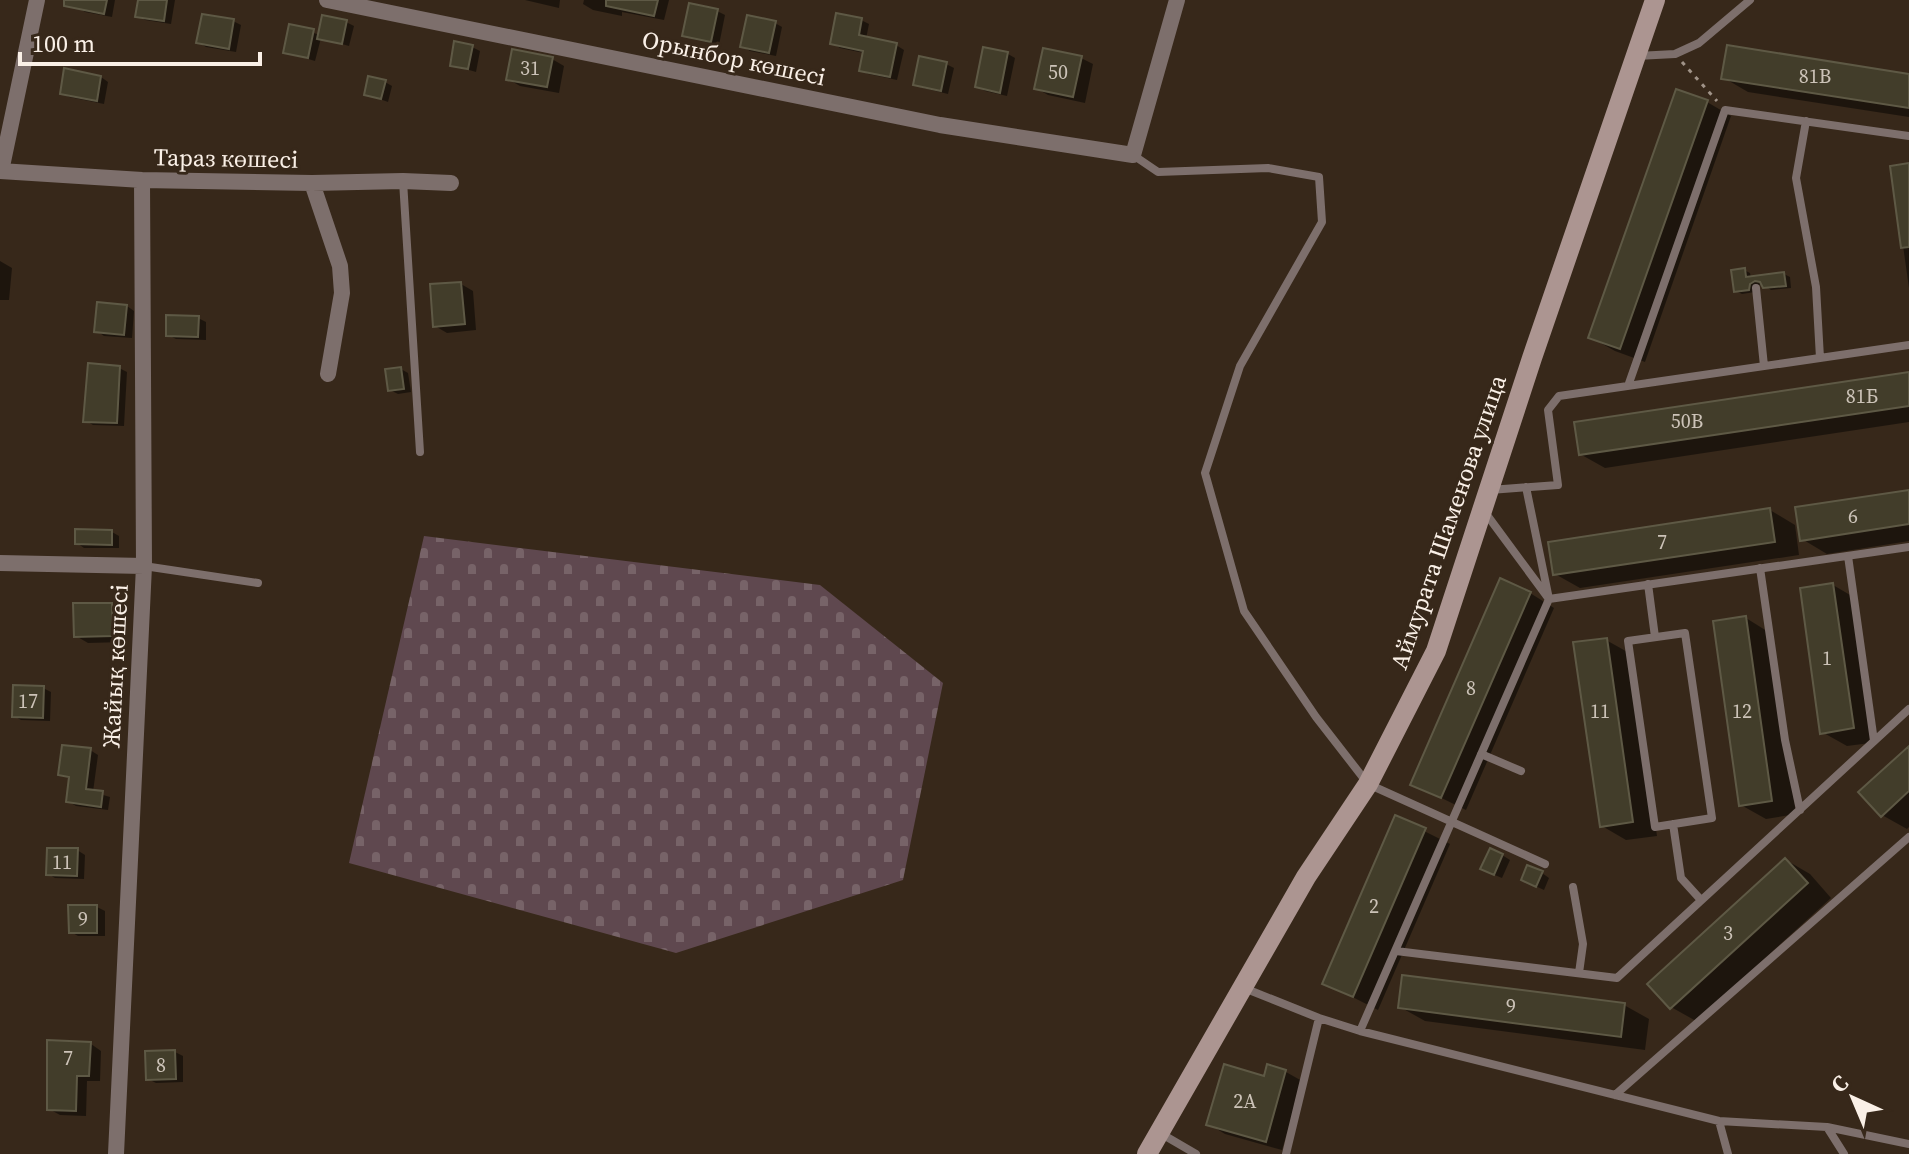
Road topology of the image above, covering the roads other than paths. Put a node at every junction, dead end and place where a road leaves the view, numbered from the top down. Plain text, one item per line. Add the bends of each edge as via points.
1 (37, 0) edge
2 (327, 0) edge
3 (1177, 0) edge
4 (1655, 0) edge
5 (1750, 0) edge
6 (1636, 56) junction
7 (1806, 121) junction
8 (1909, 136) edge
9 (1133, 155) junction
10 (0, 171) edge
11 (142, 180) junction
12 (403, 181) junction
13 (312, 183) junction
14 (451, 183) dead end
15 (1756, 288) dead end
16 (1909, 345) edge
17 (1820, 358) junction
18 (1764, 366) junction
19 (328, 374) dead end
20 (1628, 386) junction
21 (420, 452) dead end
22 (1526, 487) junction
23 (1486, 500) junction
24 (1909, 547) edge
25 (1848, 556) junction
26 (0, 563) edge
27 (144, 566) junction
28 (1760, 568) junction
29 (258, 583) dead end
30 (1648, 584) junction
31 (1549, 599) junction
32 (1655, 637) junction
33 (1909, 709) edge
34 (1874, 741) junction
35 (1481, 754) junction
36 (1521, 771) dead end
37 (1368, 784) junction
38 (1800, 810) junction
39 (1451, 823) junction
40 (1673, 824) junction
41 (1909, 837) edge
42 (1545, 864) dead end
43 (1573, 887) dead end
44 (1701, 900) junction
45 (1396, 951) junction
46 (1579, 973) junction
47 (1244, 988) junction
48 (1319, 1018) junction
49 (1360, 1031) junction
50 (1615, 1095) junction
51 (1719, 1121) junction
52 (1827, 1127) junction
53 (1160, 1132) junction
54 (1909, 1144) edge
55 (116, 1154) edge
56 (1147, 1154) edge
57 (1196, 1154) edge
58 (1286, 1154) edge
59 (1728, 1154) edge
60 (1844, 1154) edge

1 - 10 street
2 - 9 street, Орынбор көшесі via 940,125
3 - 9 street
4 - 6 street, Аймурата Шаменова улица
5 - 6 lane via 1699,43 1675,54
6 - 23 street, Аймурата Шаменова улица
7 - 8 lane
7 - 17 lane via 1796,178 1816,287
7 - 20 lane via 1725,110
9 - 37 lane via 1158,172 1268,168 1319,177 1322,222 1240,366 1205,473 1244,611
10 - 11 street, Тараз көшесі
11 - 13 street, Тараз көшесі
11 - 27 street, Жайық көшесі
12 - 13 street, Тараз көшесі
12 - 14 street, Тараз көшесі
12 - 21 lane
13 - 19 street via 340,266 342,293
15 - 18 lane
16 - 17 lane
17 - 18 lane
18 - 20 lane
20 - 22 lane via 1559,396 1548,410 1558,485
22 - 23 lane
22 - 31 lane
23 - 31 lane
23 - 37 street, Аймурата Шаменова улица via 1436,651
24 - 25 lane
25 - 28 lane
25 - 34 lane
26 - 27 street
27 - 29 lane
27 - 55 street, Жайық көшесі
28 - 30 lane
28 - 38 lane
30 - 31 lane
30 - 32 lane
31 - 35 lane
32 - 40 lane via 1628,641 1655,827
32 - 40 lane via 1685,633 1712,818
33 - 34 lane
34 - 38 lane
35 - 36 lane
35 - 39 lane
37 - 39 lane
37 - 47 street, Аймурата Шаменова улица via 1306,877
38 - 44 lane
39 - 42 lane
39 - 45 lane
40 - 44 lane via 1681,878
41 - 50 lane
43 - 46 lane via 1583,944
44 - 46 lane via 1617,978
45 - 46 lane
45 - 49 lane
47 - 48 lane
47 - 53 street, Аймурата Шаменова улица
48 - 49 lane
48 - 58 lane
49 - 50 lane
50 - 51 lane
51 - 52 lane
51 - 59 lane
52 - 54 lane
52 - 60 lane
53 - 56 street, Аймурата Шаменова улица
53 - 57 lane

